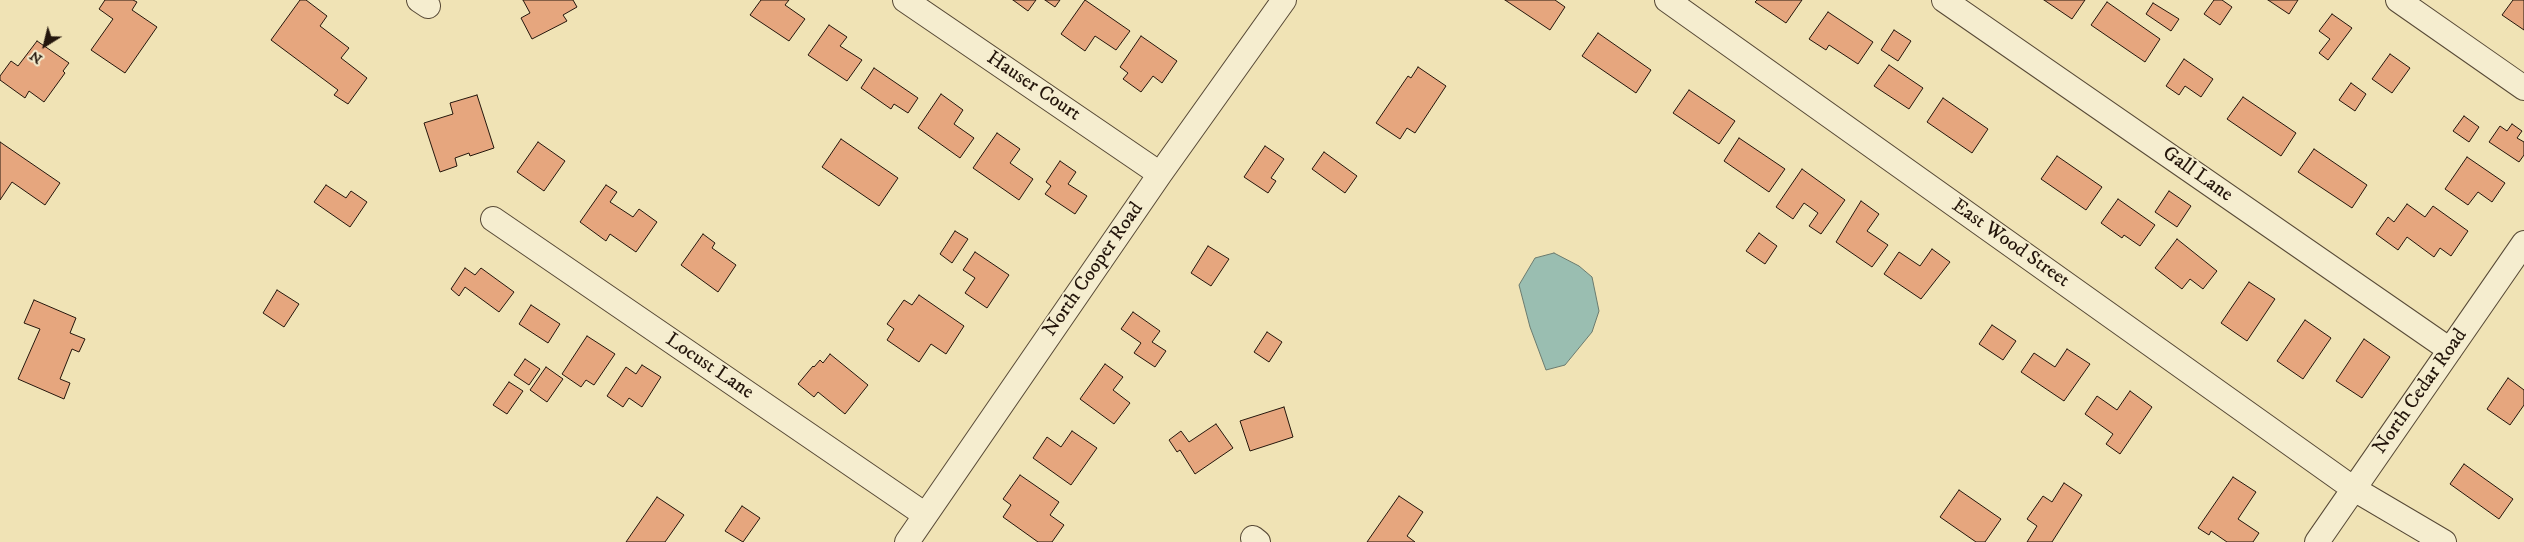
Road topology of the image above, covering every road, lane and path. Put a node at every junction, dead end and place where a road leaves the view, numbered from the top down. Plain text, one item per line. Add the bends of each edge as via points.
1 (905, 0) edge
2 (1284, 0) edge
3 (1667, 0) edge
4 (1944, 0) edge
5 (2398, 0) edge
6 (2524, 88) edge
7 (1160, 174) junction
8 (494, 219) dead end
9 (2524, 243) edge
10 (2450, 350) junction
11 (2354, 489) junction
12 (924, 514) junction
13 (906, 542) edge
14 (2317, 542) edge
15 (2444, 542) edge

1 - 7 street, Hauser Court
2 - 7 street, North Cooper Road
3 - 11 street, East Wood Street
4 - 10 street, Gall Lane
5 - 6 street
7 - 12 street, North Cooper Road
8 - 12 street, Locust Lane
9 - 10 street, North Cedar Road
10 - 11 street, North Cedar Road
11 - 14 street, North Cedar Road
11 - 15 street, East Wood Street
12 - 13 street, North Cooper Road

